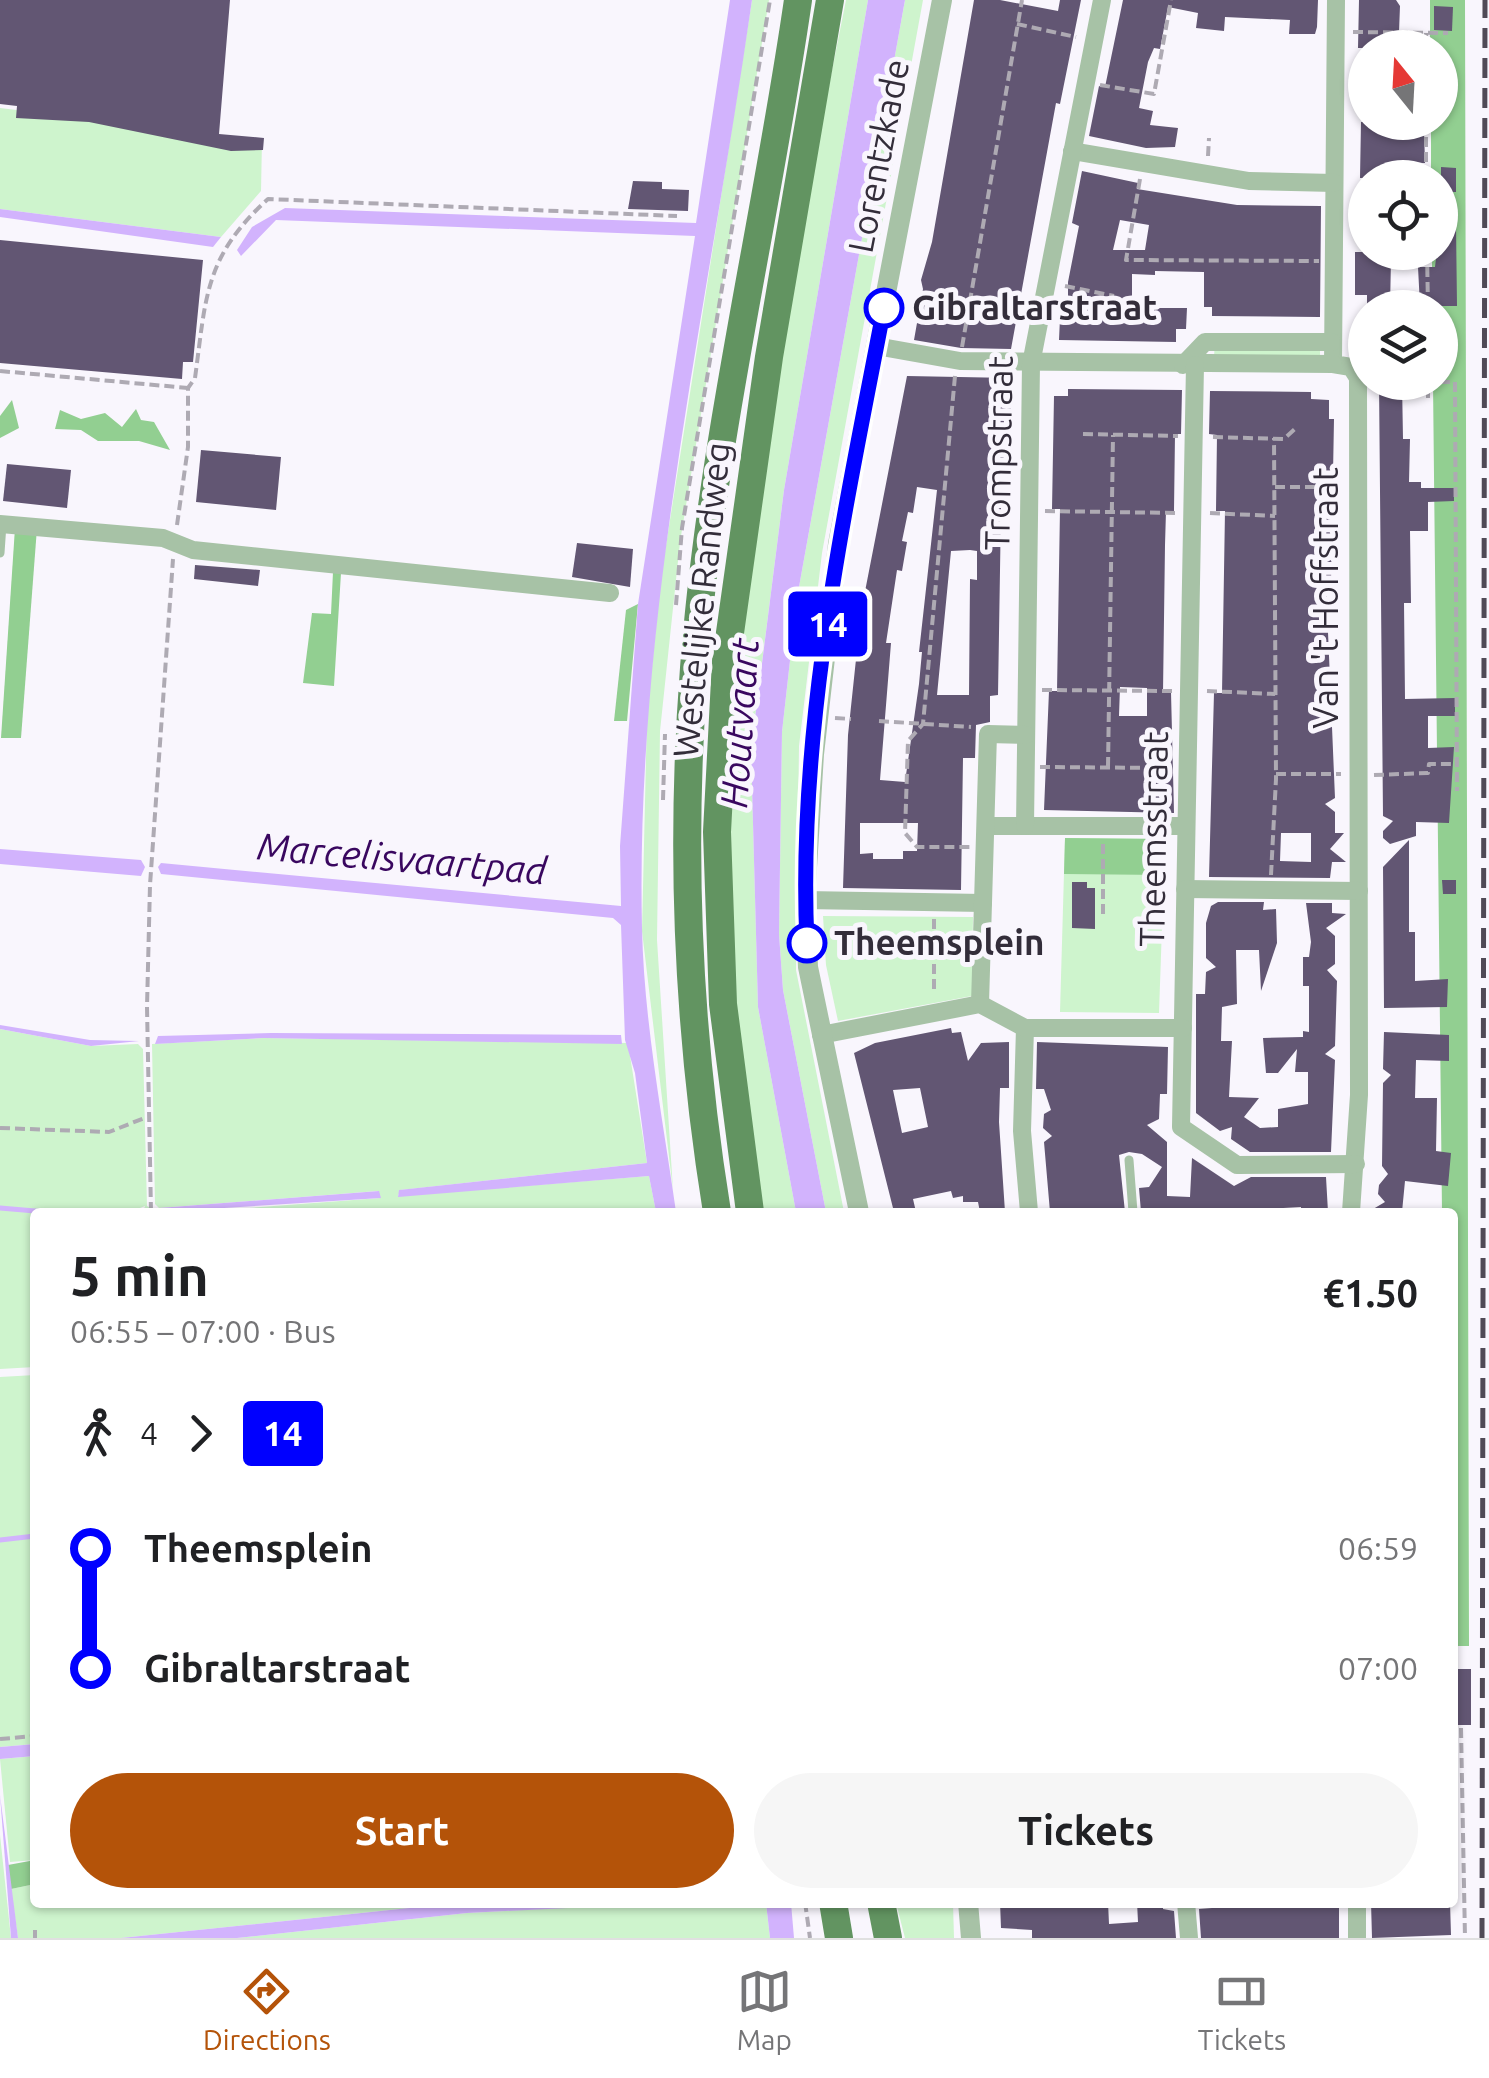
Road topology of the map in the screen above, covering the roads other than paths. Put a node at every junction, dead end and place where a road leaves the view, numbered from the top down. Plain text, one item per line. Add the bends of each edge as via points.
1 (798, 0) edge
2 (830, 0) edge
3 (942, 0) edge
4 (1102, 0) edge
5 (1336, 0) edge
6 (1072, 151) junction
7 (1334, 183) junction
8 (1332, 342) junction
9 (876, 346) junction
10 (1031, 364) junction
11 (1334, 364) junction
12 (1189, 365) junction
13 (1, 524) edge
14 (0, 553) edge
15 (610, 593) dead end
16 (1026, 735) junction
17 (986, 826) junction
18 (1025, 826) junction
19 (1186, 826) junction
20 (1185, 888) junction
21 (1359, 890) junction
22 (804, 900) junction
23 (982, 903) junction
24 (980, 1004) junction
25 (1025, 1028) junction
26 (1183, 1028) junction
27 (821, 1035) junction
28 (1129, 1160) dead end
29 (1356, 1164) junction
30 (716, 1208) edge
31 (749, 1208) edge
32 (858, 1208) edge
33 (1028, 1208) edge
34 (1133, 1208) edge
35 (1352, 1208) edge
36 (834, 1908) edge
37 (882, 1908) edge
38 (968, 1908) edge
39 (1186, 1908) edge
40 (1357, 1908) edge
41 (839, 1938) edge
42 (888, 1938) edge
43 (971, 1938) edge
44 (1188, 1938) edge
45 (1357, 1938) edge

1 - 30 main road, Westelijke Randweg via 714,502 694,665 687,804 690,954
2 - 31 main road, Westelijke Randweg via 726,661 717,832 723,1004
3 - 9 street, Lorentzkade
4 - 6 street, Trompstraat
5 - 7 street, Van 't Hoffstraat
6 - 7 street via 1250,181
6 - 10 street, Trompstraat
7 - 8 street, Van 't Hoffstraat
8 - 11 street, Van 't Hoffstraat
8 - 12 street via 1205,342
9 - 10 street via 958,361
9 - 22 street, Lorentzkade via 838,544
10 - 12 street
10 - 16 street, Trompstraat
11 - 12 street
11 - 21 street, Van 't Hoffstraat via 1351,368 1358,378
12 - 19 street, Theemsstraat via 1194,436
13 - 14 lane
13 - 15 street
16 - 17 street via 988,734
16 - 18 street, Trompstraat
17 - 18 street
17 - 23 street
18 - 19 street
19 - 20 street, Theemsstraat
20 - 21 street
20 - 26 street, Theemsstraat
21 - 29 street, Van 't Hoffstraat
22 - 23 street
22 - 27 street, Lorentzkade
23 - 24 street
24 - 25 street
24 - 27 street
25 - 26 street
25 - 33 street
26 - 29 street, Theemsstraat via 1180,1128 1237,1165
27 - 32 street, Lorentzkade
28 - 34 lane
29 - 35 street, Van 't Hoffstraat
36 - 41 main road
37 - 42 main road
38 - 43 street
39 - 44 street
40 - 45 street

